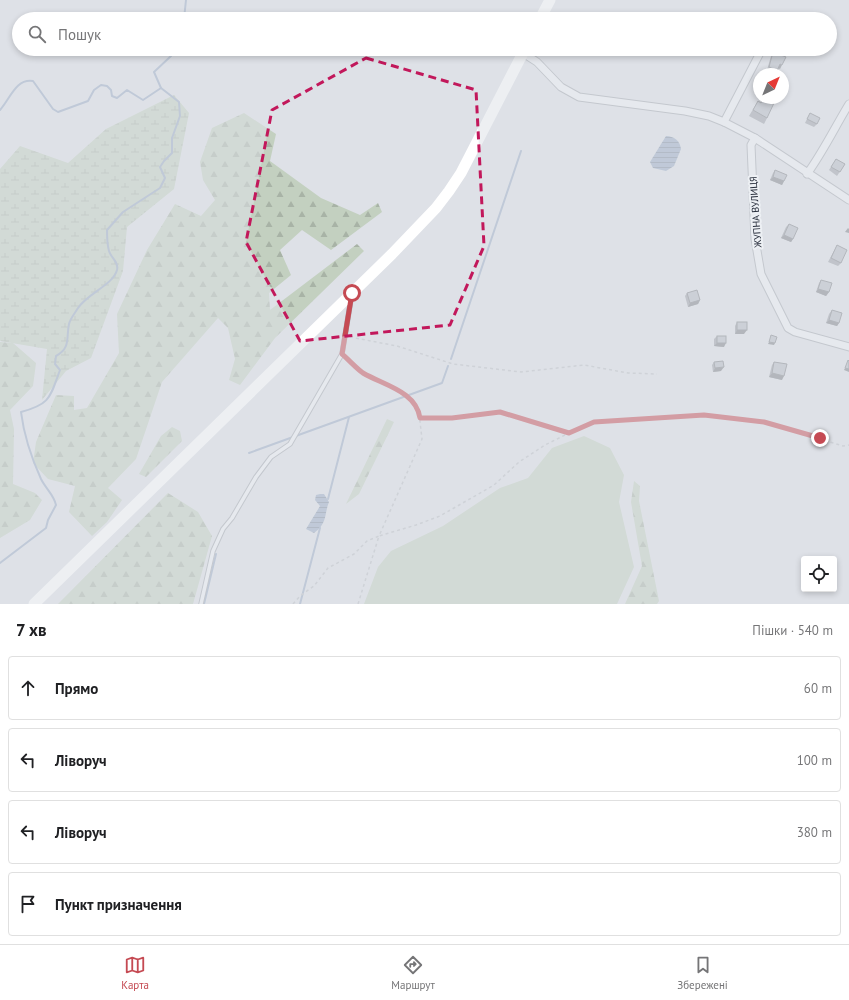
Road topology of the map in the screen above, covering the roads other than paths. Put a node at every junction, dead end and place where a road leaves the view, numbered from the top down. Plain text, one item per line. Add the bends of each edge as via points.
1 (550, 0) edge
2 (544, 12) edge
3 (521, 56) edge
4 (530, 56) edge
5 (758, 56) edge
6 (849, 104) edge
7 (724, 122) junction
8 (755, 138) junction
9 (807, 174) junction
10 (849, 200) edge
11 (352, 293) junction
12 (849, 347) edge
13 (34, 604) edge
14 (201, 604) edge

1 - 2 main road
3 - 11 main road via 449,191 418,228
4 - 7 street via 561,87 579,97 685,111
5 - 7 street
6 - 9 street
7 - 8 street
8 - 9 street
8 - 12 street, ЖУПНА ВУЛИЦЯ via 751,145 755,239 761,274 788,328
9 - 10 street
11 - 13 main road
11 - 14 lane via 342,354 290,444 271,457 223,528 213,551

